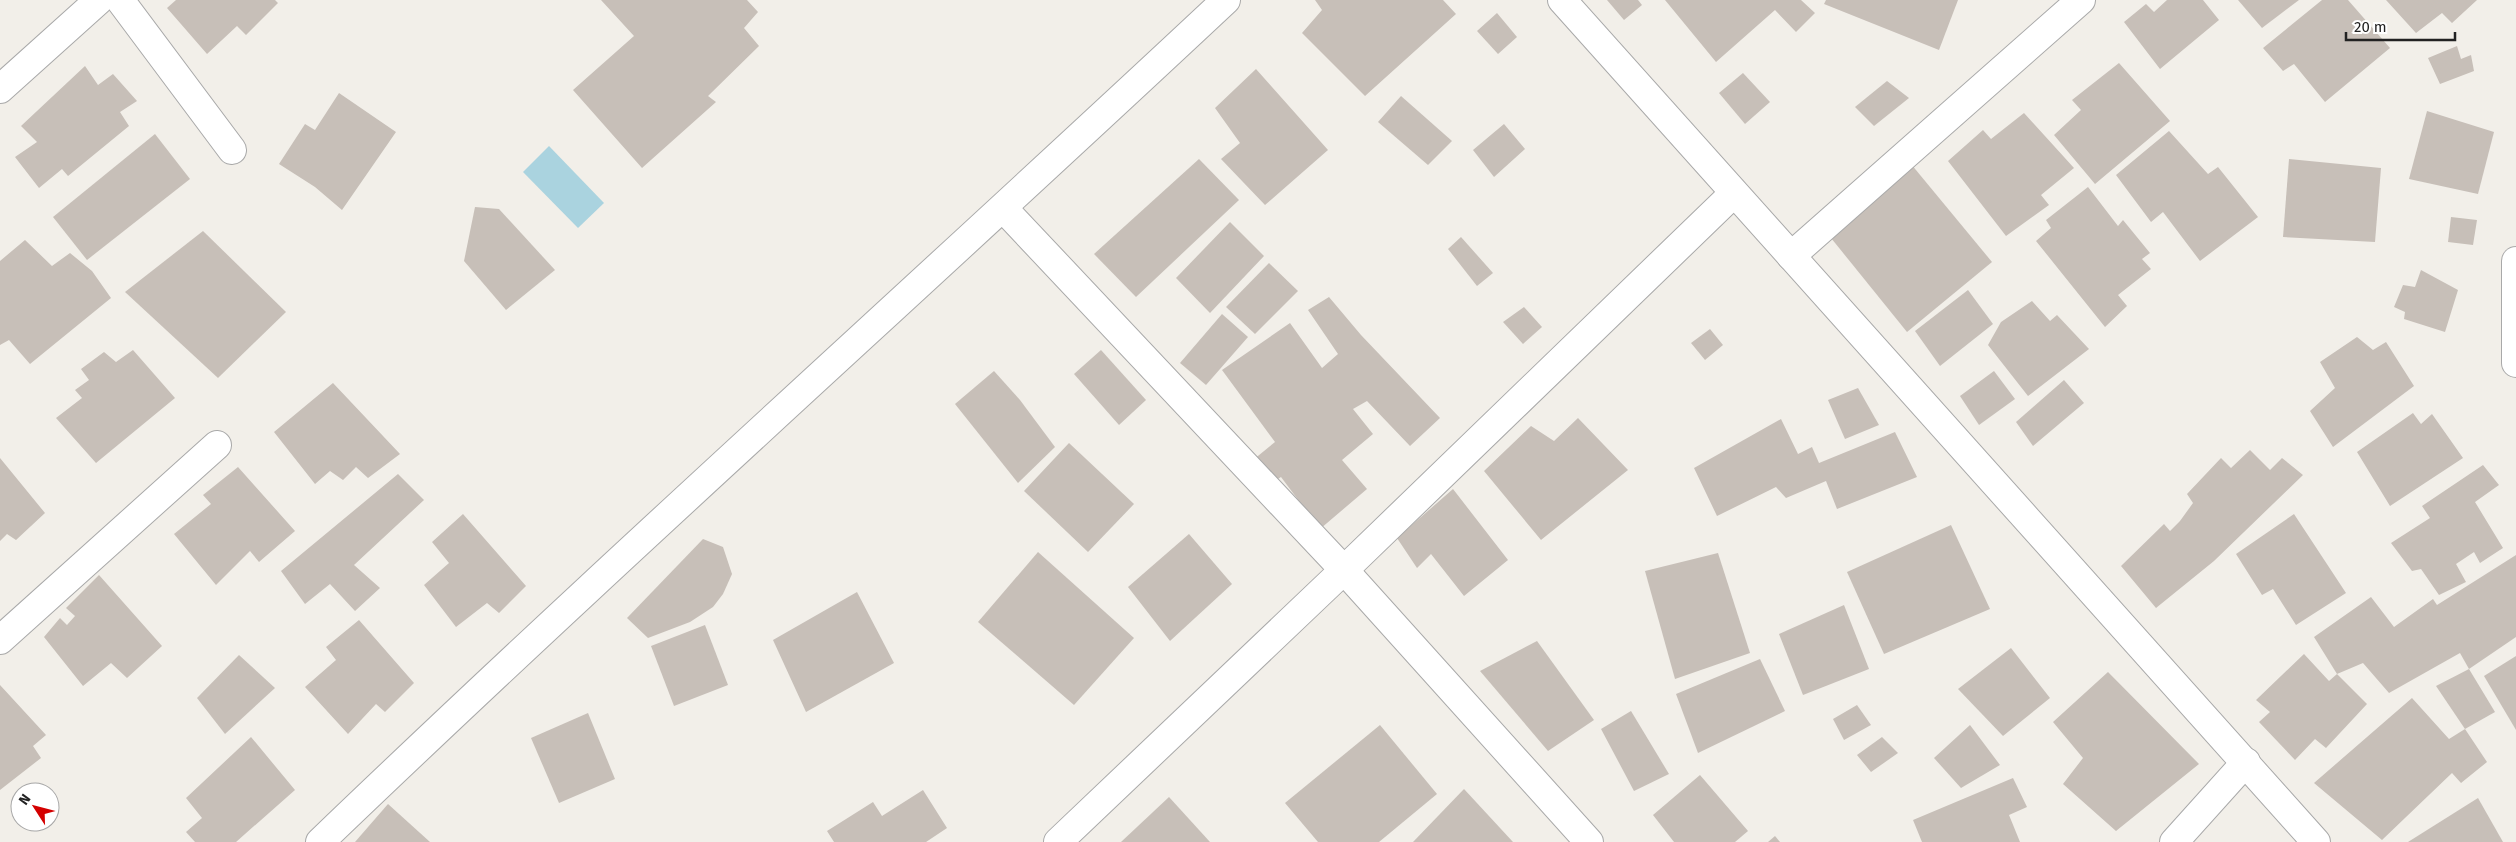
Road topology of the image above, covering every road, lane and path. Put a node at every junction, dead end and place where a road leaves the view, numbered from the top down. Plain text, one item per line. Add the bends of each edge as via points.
1 (99, 0) edge
2 (120, 0) edge
3 (1226, 0) edge
4 (1562, 0) edge
5 (2081, 0) edge
6 (0, 89) edge
7 (232, 150) dead end
8 (1733, 194) junction
9 (1003, 208) junction
10 (1791, 256) junction
11 (2516, 260) edge
12 (2516, 362) edge
13 (217, 444) dead end
14 (1344, 570) junction
15 (0, 640) edge
16 (2246, 762) junction
17 (320, 842) edge
18 (1058, 842) edge
19 (1589, 842) edge
20 (2174, 842) edge
21 (2316, 842) edge

1 - 6 street
2 - 7 street
3 - 9 street
4 - 8 street
5 - 10 street
8 - 10 street
8 - 14 street
9 - 14 street
9 - 17 street via 458,710
10 - 16 street
11 - 12 street
13 - 15 street
14 - 18 street
14 - 19 street
16 - 20 street
16 - 21 street

